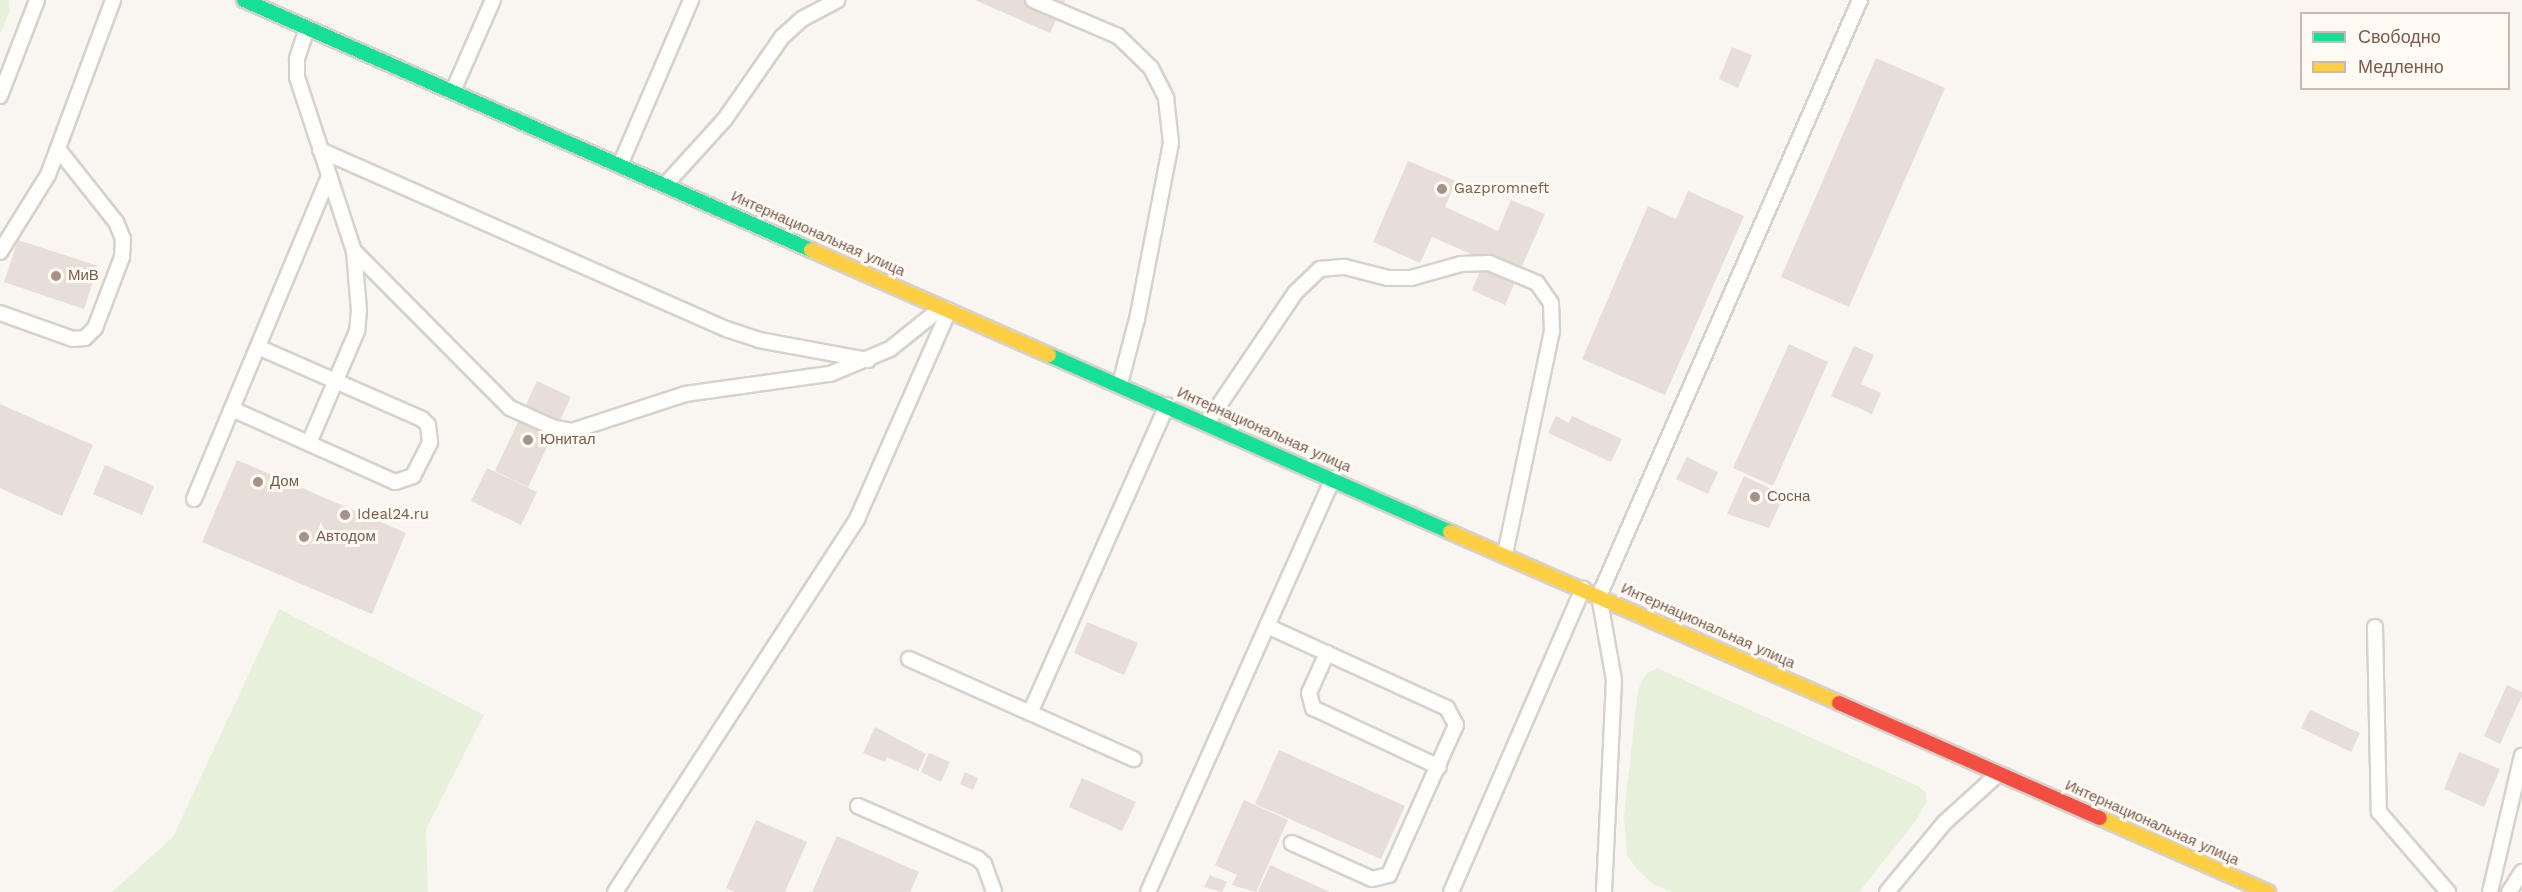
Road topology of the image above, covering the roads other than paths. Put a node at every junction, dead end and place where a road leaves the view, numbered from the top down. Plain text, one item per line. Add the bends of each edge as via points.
1 (37, 0) edge
2 (113, 0) edge
3 (244, 0) edge
4 (290, 0) edge
5 (492, 0) edge
6 (691, 0) edge
7 (837, 0) edge
8 (1034, 0) edge
9 (1860, 0) edge
10 (282, 17) junction
11 (307, 27) junction
12 (453, 92) junction
13 (0, 96) edge
14 (58, 149) junction
15 (320, 150) junction
16 (620, 165) junction
17 (329, 177) junction
18 (664, 185) junction
19 (354, 251) junction
20 (0, 252) edge
21 (946, 308) junction
22 (0, 313) edge
23 (258, 347) junction
24 (869, 360) junction
25 (335, 381) junction
26 (1120, 384) junction
27 (1167, 405) junction
28 (232, 409) junction
29 (1207, 423) junction
30 (309, 443) junction
31 (1333, 478) junction
32 (194, 499) dead end
33 (1505, 554) junction
34 (1582, 589) junction
35 (1599, 596) junction
36 (1267, 626) junction
37 (2375, 627) dead end
38 (1327, 653) junction
39 (909, 659) dead end
40 (1030, 713) junction
41 (2522, 756) edge
42 (1134, 759) dead end
43 (1439, 767) junction
44 (2000, 773) junction
45 (858, 806) dead end
46 (1292, 843) dead end
47 (2522, 872) edge
48 (615, 892) edge
49 (994, 892) edge
50 (1148, 892) edge
51 (1451, 892) edge
52 (1604, 892) edge
53 (1887, 892) edge
54 (2268, 892) edge
55 (2448, 892) edge
56 (2490, 892) edge
57 (2509, 892) edge

1 - 13 lane
2 - 14 lane
3 - 10 main road, Интернациональная улица
4 - 10 lane
5 - 12 lane
6 - 16 lane
7 - 18 lane via 802,19 782,37 725,119
8 - 26 lane via 1118,36 1151,68 1166,98 1171,143 1137,319
9 - 35 lane
10 - 11 main road, Интернациональная улица
11 - 12 main road, Интернациональная улица
11 - 15 lane via 297,59 297,77
12 - 16 main road, Интернациональная улица
14 - 20 lane via 39,193
14 - 22 lane via 116,222 123,239 122,257 95,328 85,338 73,339
15 - 17 lane
15 - 24 lane via 726,329 759,340
16 - 18 main road, Интернациональная улица
17 - 19 lane
17 - 23 lane
18 - 21 main road, Интернациональная улица
19 - 24 lane via 510,408 552,427 572,431 685,394 830,374
19 - 25 lane via 359,299 357,331
21 - 24 lane via 890,350
21 - 26 main road, Интернациональная улица
21 - 48 lane via 857,519
23 - 25 lane
23 - 28 lane
25 - 30 lane
25 - 30 lane via 422,419 428,425 430,442 413,476 395,482
26 - 27 main road, Интернациональная улица
27 - 29 main road, Интернациональная улица
27 - 40 lane
28 - 30 lane
28 - 32 lane
29 - 31 main road, Интернациональная улица
29 - 33 lane via 1295,293 1320,269 1346,267 1388,278 1411,278 1461,264 1490,263 1537,283 1551,303 1552,331
31 - 33 main road, Интернациональная улица
31 - 36 lane
33 - 34 main road, Интернациональная улица
34 - 35 main road, Интернациональная улица
34 - 51 lane
35 - 44 main road, Интернациональная улица
35 - 52 lane via 1614,680
36 - 38 lane
36 - 50 lane
37 - 55 lane via 2379,812
38 - 43 lane via 1447,708 1456,725
38 - 43 lane via 1309,693 1313,708
39 - 40 lane
40 - 42 lane
41 - 56 lane
43 - 46 lane via 1395,866 1380,880
44 - 53 lane via 1944,823
44 - 54 main road, Интернациональная улица
45 - 49 lane via 977,858 984,864
47 - 57 lane

